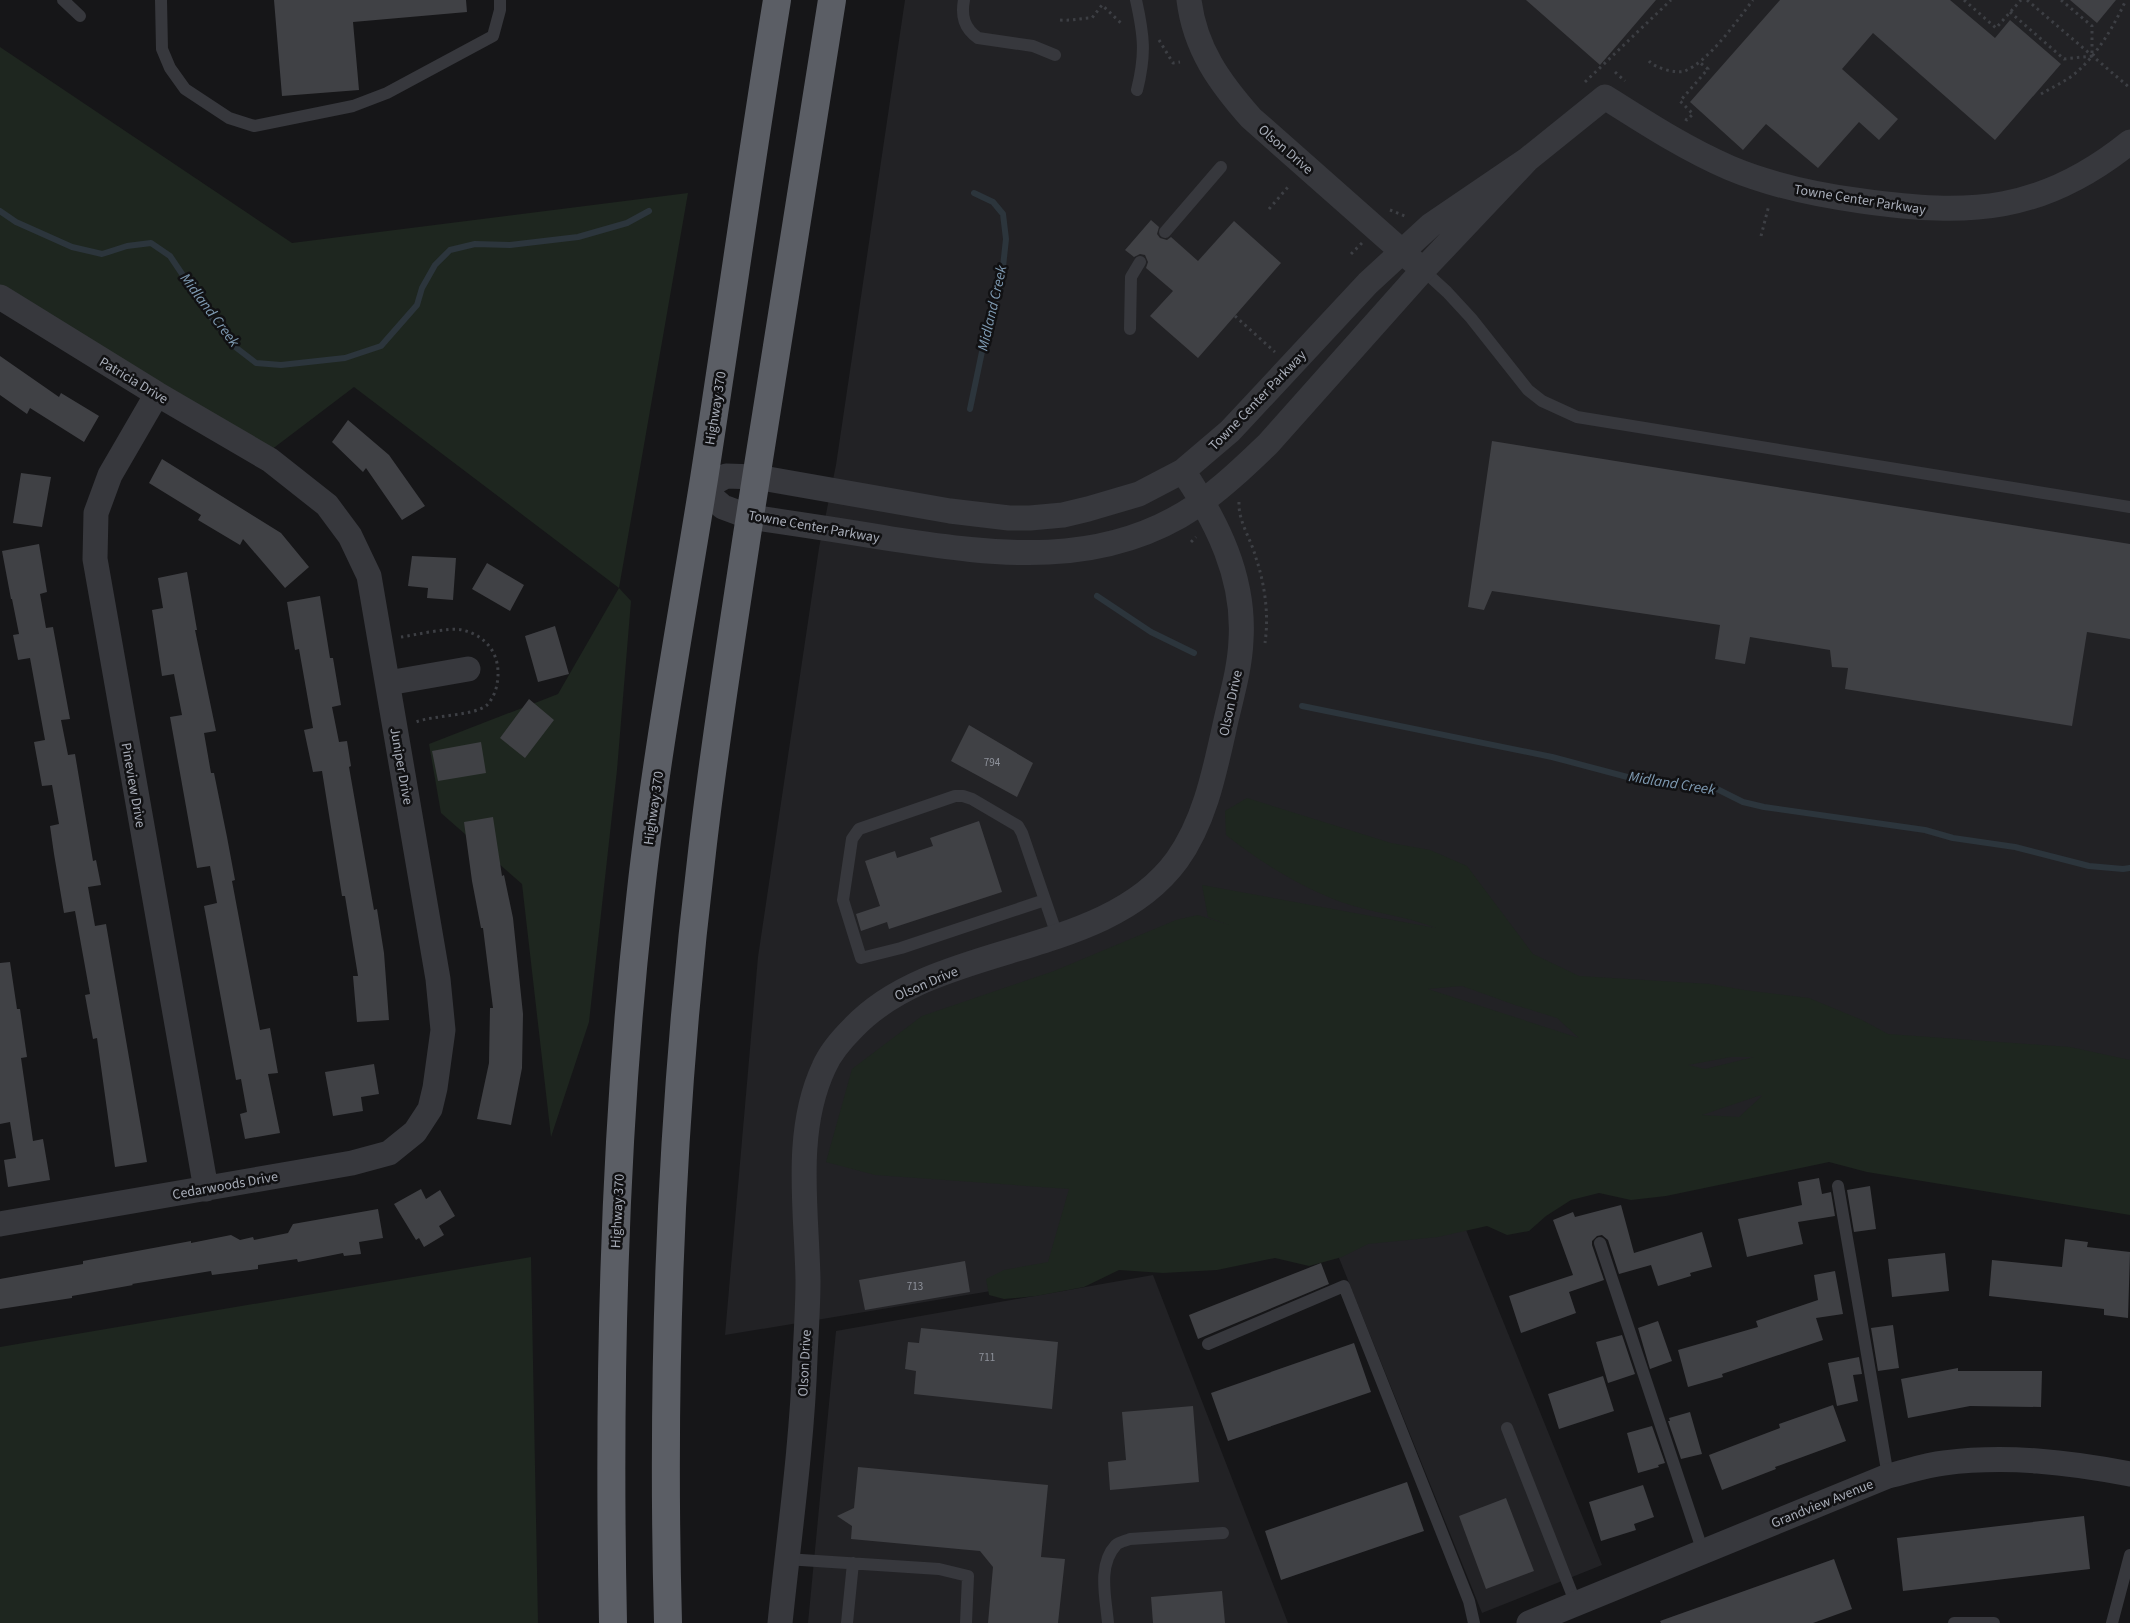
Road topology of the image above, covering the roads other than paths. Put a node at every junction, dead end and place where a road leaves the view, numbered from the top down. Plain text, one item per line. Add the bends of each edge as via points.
1 (63, 0) edge
2 (161, 0) edge
3 (500, 0) edge
4 (777, 0) edge
5 (832, 0) edge
6 (964, 0) edge
7 (1136, 0) edge
8 (1189, 0) edge
9 (80, 16) dead end
10 (1055, 54) dead end
11 (1138, 90) dead end
12 (2130, 142) edge
13 (1528, 159) junction
14 (1221, 167) dead end
15 (1165, 232) dead end
16 (1401, 251) junction
17 (1140, 262) dead end
18 (1423, 270) junction
19 (0, 297) edge
20 (1130, 330) dead end
21 (157, 394) junction
22 (270, 460) joint
23 (1183, 471) junction
24 (756, 477) junction
25 (702, 489) junction
26 (1202, 501) junction
27 (2130, 507) edge
28 (750, 517) junction
29 (468, 669) dead end
30 (388, 683) junction
31 (1045, 900) junction
32 (1057, 935) junction
33 (430, 1109) joint
34 (1838, 1186) dead end
35 (206, 1189) junction
36 (0, 1224) edge
37 (1600, 1243) dead end
38 (1208, 1344) dead end
39 (1507, 1428) dead end
40 (2130, 1474) edge
41 (1888, 1476) junction
42 (1223, 1534) dead end
43 (1703, 1552) junction
44 (2130, 1555) edge
45 (786, 1559) junction
46 (853, 1563) junction
47 (1576, 1604) junction
48 (613, 1623) edge
49 (668, 1623) edge
50 (780, 1623) edge
51 (847, 1623) edge
52 (966, 1623) edge
53 (1108, 1623) edge
54 (1474, 1623) edge
55 (1529, 1623) edge
56 (1954, 1623) edge
57 (1994, 1623) edge
58 (2112, 1623) edge

1 - 9 lane
2 - 3 lane via 162,49 175,75 185,88 229,118 254,126 353,106 387,93 493,36
4 - 25 highway, Highway 370
5 - 24 highway
6 - 10 lane via 964,19 978,38 1032,46
7 - 11 lane via 1144,49
8 - 16 street, Olson Drive via 1207,59 1235,100 1251,118
12 - 13 street, Towne Center Parkway via 2095,169 2042,194 1997,206 1954,210 1912,208 1822,195 1758,179 1683,145 1605,97
13 - 16 street, Towne Center Parkway via 1452,209
13 - 18 street, Towne Center Parkway
14 - 15 lane
16 - 18 street, Olson Drive
16 - 23 street, Towne Center Parkway via 1230,431
17 - 20 lane via 1131,277
18 - 26 street, Towne Center Parkway via 1268,444
18 - 27 lane via 1471,318 1528,390 1542,401 1577,417
19 - 21 street, Patricia Drive
21 - 22 street, Patricia Drive
21 - 35 street, Pineview Drive via 110,475 96,513 94,559
22 - 30 street, Juniper Drive via 327,505 350,536 370,576
23 - 24 street, Towne Center Parkway via 1117,502 1030,518 950,512
23 - 26 street, Olson Drive
24 - 25 street, Towne Center Parkway via 726,476
24 - 28 highway
25 - 28 street, Towne Center Parkway via 723,507
25 - 48 highway, Highway 370 via 655,790 639,908 630,1013 614,1288 611,1420
26 - 28 street, Towne Center Parkway via 1140,534 1092,548 1055,553 963,550
26 - 32 street, Olson Drive via 1231,563 1242,618 1236,676 1200,818 1177,860 1141,895 1103,918
28 - 49 highway via 701,854 679,1101 668,1344
29 - 30 street
30 - 33 street, Juniper Drive via 438,979 443,1030
31 - 31 lane via 1018,826 964,796 955,796 859,829 852,839 843,900 861,958
31 - 32 lane
32 - 45 street, Olson Drive via 901,991 880,1003 861,1020 824,1065 810,1110 806,1141 808,1280 804,1375
33 - 35 street, Cedarwoods Drive via 415,1132 389,1152 352,1163
34 - 41 lane
35 - 36 street, Cedarwoods Drive
37 - 43 lane
38 - 54 lane via 1344,1286 1469,1600
39 - 47 lane
40 - 41 street, Grandview Avenue via 2076,1464 2006,1458 1942,1463
41 - 43 street, Grandview Avenue
42 - 53 lane via 1130,1539 1116,1544 1105,1570
43 - 47 street, Grandview Avenue
44 - 58 lane
45 - 46 lane
45 - 50 street, Olson Drive
46 - 51 lane
46 - 52 lane via 939,1569 968,1576
47 - 55 street, Grandview Avenue
56 - 57 lane

